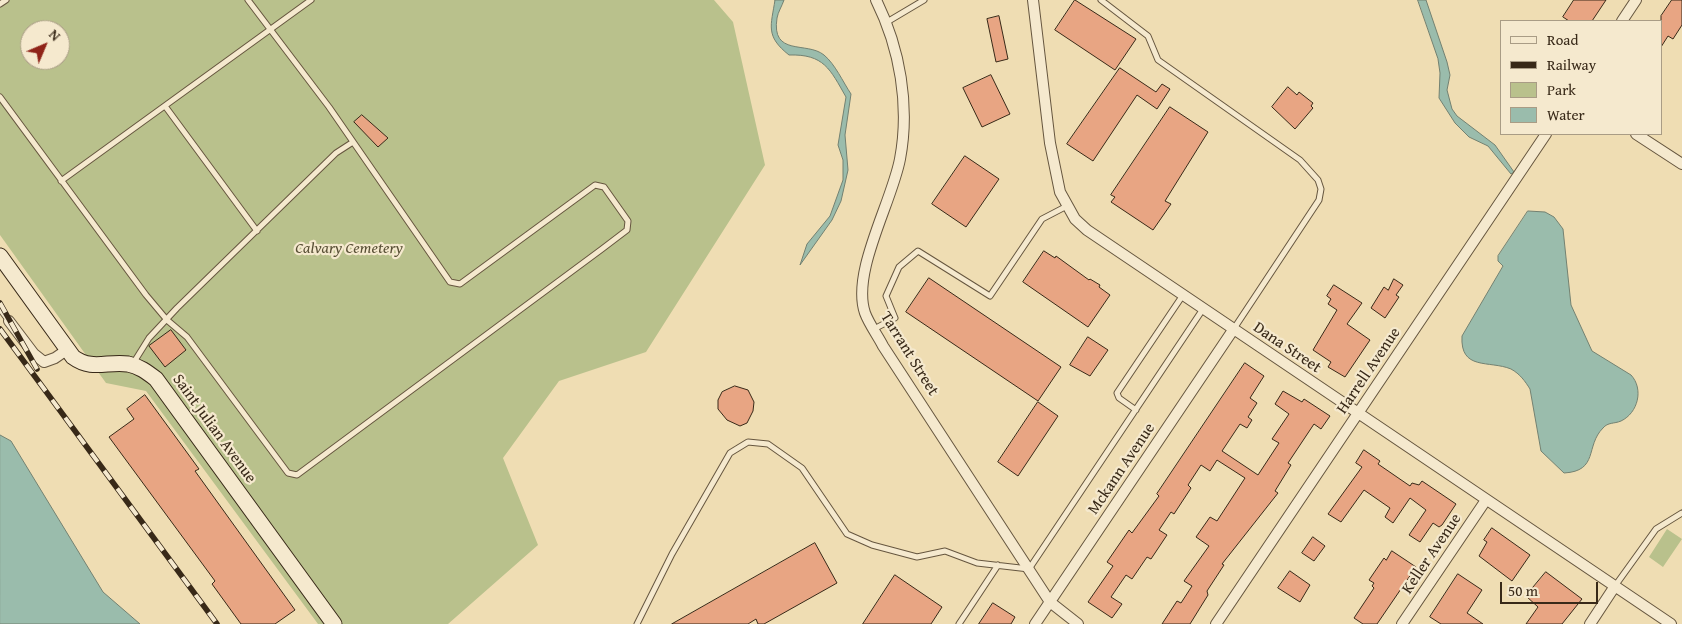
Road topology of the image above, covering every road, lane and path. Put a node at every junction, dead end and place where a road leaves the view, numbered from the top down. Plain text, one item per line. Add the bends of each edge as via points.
1 (6, 0) edge
2 (248, 0) edge
3 (311, 0) edge
4 (876, 0) edge
5 (924, 0) edge
6 (1033, 0) edge
7 (1101, 0) edge
8 (1636, 0) edge
9 (0, 4) edge
10 (1623, 20) edge
11 (886, 22) junction
12 (269, 29) junction
13 (0, 98) edge
14 (165, 106) junction
15 (1545, 135) edge
16 (1638, 135) edge
17 (353, 142) junction
18 (1682, 164) edge
19 (61, 180) junction
20 (1066, 206) junction
21 (257, 231) junction
22 (0, 256) edge
23 (1182, 295) junction
24 (0, 309) edge
25 (1203, 309) junction
26 (167, 320) junction
27 (9, 321) joint
28 (874, 329) junction
29 (1233, 330) junction
30 (68, 349) junction
31 (132, 365) junction
32 (1136, 410) junction
33 (1358, 414) junction
34 (1486, 500) junction
35 (1682, 513) edge
36 (998, 565) junction
37 (1029, 569) junction
38 (1614, 586) junction
39 (1050, 602) junction
40 (334, 624) edge
41 (636, 624) edge
42 (959, 624) edge
43 (1035, 624) edge
44 (1078, 624) edge
45 (1216, 624) edge
46 (1402, 624) edge
47 (1590, 624) edge
48 (1671, 624) edge

1 - 9 lane
2 - 12 lane
3 - 12 lane
4 - 11 street, Tarrant Street
5 - 11 lane
6 - 20 street, Dana Street via 1050,143
7 - 29 lane via 1148,36 1158,60 1300,160 1318,180 1321,189 1319,200
8 - 10 street
11 - 28 street, Tarrant Street via 902,82 904,136 900,161 863,279 865,312
12 - 14 lane
12 - 17 lane
13 - 19 lane
14 - 19 lane
14 - 21 lane
15 - 33 street, Harrell Avenue
16 - 18 street
17 - 21 lane via 336,153
17 - 26 lane via 450,282 455,284 460,284 595,185 604,187 629,226 297,475 288,473 187,337
19 - 26 lane
20 - 23 street, Dana Street via 1087,230
20 - 28 lane via 1042,219 990,296 918,251 899,267 886,296 896,318
21 - 26 lane
22 - 30 street, Saint Julian Avenue
23 - 25 street, Dana Street
23 - 32 lane via 1118,393 1118,398
24 - 27 lane
25 - 29 street, Dana Street
25 - 32 lane
26 - 31 lane via 140,349
27 - 30 street via 44,362
28 - 37 street, Tarrant Street
29 - 33 street, Dana Street
29 - 39 street, Mckann Avenue
30 - 31 street, Saint Julian Avenue via 80,362 90,365
31 - 40 street, Saint Julian Avenue via 143,369 164,387
32 - 37 lane
33 - 34 street, Dana Street
33 - 45 street, Harrell Avenue
34 - 38 street, Dana Street
34 - 46 street, Keller Avenue
35 - 38 lane via 1656,529
36 - 37 lane
36 - 41 lane via 977,563 945,551 917,557 872,545 847,534 802,468 768,444 748,442 730,452
36 - 42 lane
37 - 39 street, Tarrant Street
38 - 47 street
38 - 48 street, Dana Street
39 - 43 street, Mckann Avenue
39 - 44 street, Tarrant Street

